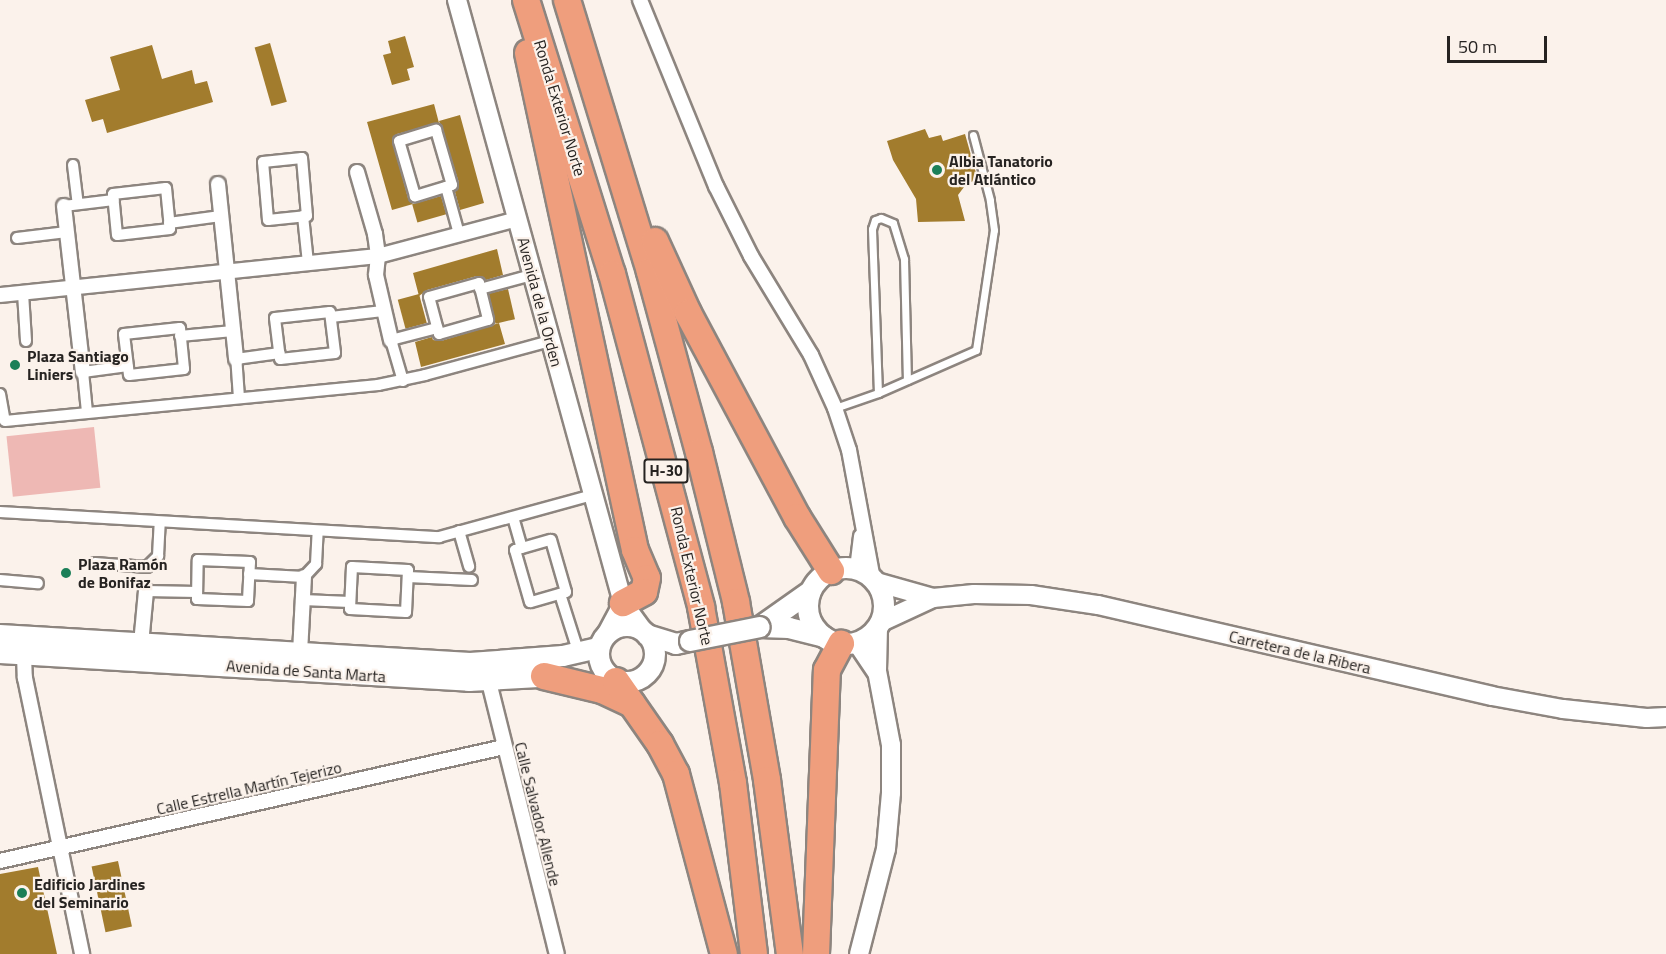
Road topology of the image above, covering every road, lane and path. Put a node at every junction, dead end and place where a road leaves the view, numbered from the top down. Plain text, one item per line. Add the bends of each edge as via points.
1 (457, 0) edge
2 (516, 0) edge
3 (526, 0) edge
4 (567, 0) edge
5 (640, 0) edge
6 (580, 42) junction
7 (973, 135) dead end
8 (73, 165) dead end
9 (357, 172) dead end
10 (218, 184) dead end
11 (446, 187) junction
12 (114, 200) junction
13 (71, 205) junction
14 (221, 216) junction
15 (303, 216) junction
16 (517, 219) junction
17 (170, 223) junction
18 (67, 232) junction
19 (459, 234) junction
20 (17, 238) dead end
21 (378, 256) junction
22 (308, 263) junction
23 (227, 271) junction
24 (532, 275) junction
25 (73, 287) junction
26 (480, 290) junction
27 (23, 293) junction
28 (0, 295) edge
29 (383, 311) junction
30 (331, 317) junction
31 (437, 328) junction
32 (233, 331) junction
33 (180, 336) junction
34 (392, 340) junction
35 (550, 341) junction
36 (27, 342) dead end
37 (280, 353) junction
38 (236, 359) junction
39 (128, 366) junction
40 (83, 372) junction
41 (908, 380) junction
42 (402, 381) junction
43 (878, 393) junction
44 (0, 394) edge
45 (239, 398) junction
46 (835, 408) junction
47 (1, 409) edge
48 (87, 412) junction
49 (593, 495) junction
50 (0, 512) edge
51 (513, 517) junction
52 (160, 522) junction
53 (318, 531) junction
54 (459, 531) junction
55 (522, 548) junction
56 (95, 563) dead end
57 (469, 567) dead end
58 (831, 571) junction
59 (249, 574) junction
60 (304, 577) junction
61 (408, 577) junction
62 (868, 577) junction
63 (0, 580) edge
64 (472, 580) dead end
65 (38, 583) dead end
66 (146, 591) joint
67 (811, 591) junction
68 (197, 592) junction
69 (560, 594) junction
70 (933, 598) junction
71 (303, 600) junction
72 (350, 602) junction
73 (623, 603) junction
74 (879, 624) junction
75 (759, 627) junction
76 (646, 634) junction
77 (0, 635) edge
78 (841, 641) junction
79 (602, 642) junction
80 (683, 643) junction
81 (141, 644) junction
82 (0, 652) edge
83 (300, 653) junction
84 (579, 654) junction
85 (24, 655) junction
86 (655, 661) junction
87 (877, 671) junction
88 (544, 676) junction
89 (613, 679) junction
90 (489, 682) junction
91 (632, 704) junction
92 (1666, 717) edge
93 (504, 747) junction
94 (60, 848) junction
95 (0, 861) edge
96 (82, 954) edge
97 (557, 954) edge
98 (724, 954) edge
99 (754, 954) edge
100 (790, 954) edge
101 (816, 954) edge
102 (859, 954) edge

1 - 16 street, Avenida de la Orden
2 - 73 highway via 611,445 635,550 647,578 644,592
3 - 99 highway, Ronda Exterior Norte / H-30 via 612,274 701,607 733,783
4 - 6 highway, H-30
5 - 46 street via 716,186 751,256 811,355
6 - 58 highway via 631,169 657,247 688,313 797,517
6 - 100 highway, H-30 via 650,272 736,602 767,780
7 - 41 lane via 994,230 976,350
8 - 13 street
9 - 21 street
10 - 14 street
11 - 11 street via 452,185 436,130 399,141 415,196
11 - 19 street
12 - 13 street
12 - 17 street via 117,235 170,229
12 - 17 street via 113,194 166,188
13 - 18 street
14 - 17 street
14 - 23 street
15 - 15 street via 307,216 302,158 263,162 268,220
15 - 22 street
16 - 19 street
16 - 24 street, Avenida de la Orden
18 - 20 street
18 - 25 street
19 - 21 street
21 - 22 street
21 - 29 street via 376,275
22 - 23 street
23 - 25 street
23 - 32 street
24 - 26 street
24 - 35 street, Avenida de la Orden
25 - 27 street
25 - 40 street
26 - 31 street via 488,320 439,334
26 - 31 street via 479,283 429,297
27 - 28 street
27 - 36 street
29 - 30 street
29 - 34 street
30 - 37 street via 330,312 275,318
30 - 37 street via 335,353 280,359
31 - 34 street
32 - 33 street
32 - 38 street
33 - 39 street via 180,328 124,334
33 - 39 street via 184,369 129,375
34 - 42 street
35 - 42 street
35 - 49 street, Avenida de la Orden
37 - 38 street
38 - 45 street
39 - 40 street
40 - 48 street
41 - 43 lane
41 - 43 lane via 904,259 893,223 882,218 875,220 872,229
42 - 45 street
43 - 46 lane
44 - 47 street
45 - 48 street
46 - 62 street via 849,450
47 - 48 street via 5,421
49 - 51 street
49 - 73 street, Avenida de la Orden
50 - 52 street
51 - 54 street
51 - 55 street
52 - 53 street
52 - 56 street via 158,556 147,567
53 - 54 street via 439,537
53 - 60 street via 316,564
54 - 57 street
55 - 69 street via 551,540 566,592
55 - 69 street via 515,550 530,602
58 - 62 main road via 839,568
58 - 67 main road
59 - 60 street
59 - 68 street via 248,601 197,599
59 - 68 street via 250,562 198,560
60 - 71 street
61 - 64 street
61 - 72 street via 408,570 352,567
61 - 72 street via 406,612 350,609
62 - 70 street
62 - 74 main road via 884,602
63 - 65 street
66 - 68 street
66 - 81 street
67 - 75 main road
67 - 78 main road via 810,616
69 - 84 street
70 - 74 street
70 - 92 street, Carretera de la Ribera via 1031,595 1098,605 1563,710
71 - 72 street
71 - 83 street
73 - 76 street, Avenida de la Orden
73 - 79 street
74 - 78 main road via 867,638
74 - 87 street
75 - 78 main road via 789,628
75 - 80 main road, bridge
76 - 79 main road via 625,626 614,629
76 - 80 main road
76 - 86 main road via 655,649
77 - 81 main road, Avenida de Santa Marta
78 - 87 street
78 - 101 highway via 827,670
79 - 84 main road, Avenida de Santa Marta
79 - 89 main road via 599,659 603,670
80 - 86 main road
81 - 83 main road, Avenida de Santa Marta
82 - 85 main road, Avenida de Santa Marta
83 - 84 main road, Avenida de Santa Marta via 470,663
85 - 90 main road, Avenida de Santa Marta
85 - 94 street via 25,678
86 - 89 main road via 640,680 628,683
87 - 102 street via 891,745 891,793 886,849
88 - 89 main road, Avenida de Santa Marta
88 - 90 main road, Avenida de Santa Marta
88 - 91 highway via 602,690
89 - 91 highway
90 - 93 street, Calle Salvador Allende
91 - 98 highway via 676,774
93 - 94 street, Calle Estrella Martín Tejerizo
93 - 97 street, Calle Salvador Allende
94 - 95 street, Calle Estrella Martín Tejerizo
94 - 96 street

